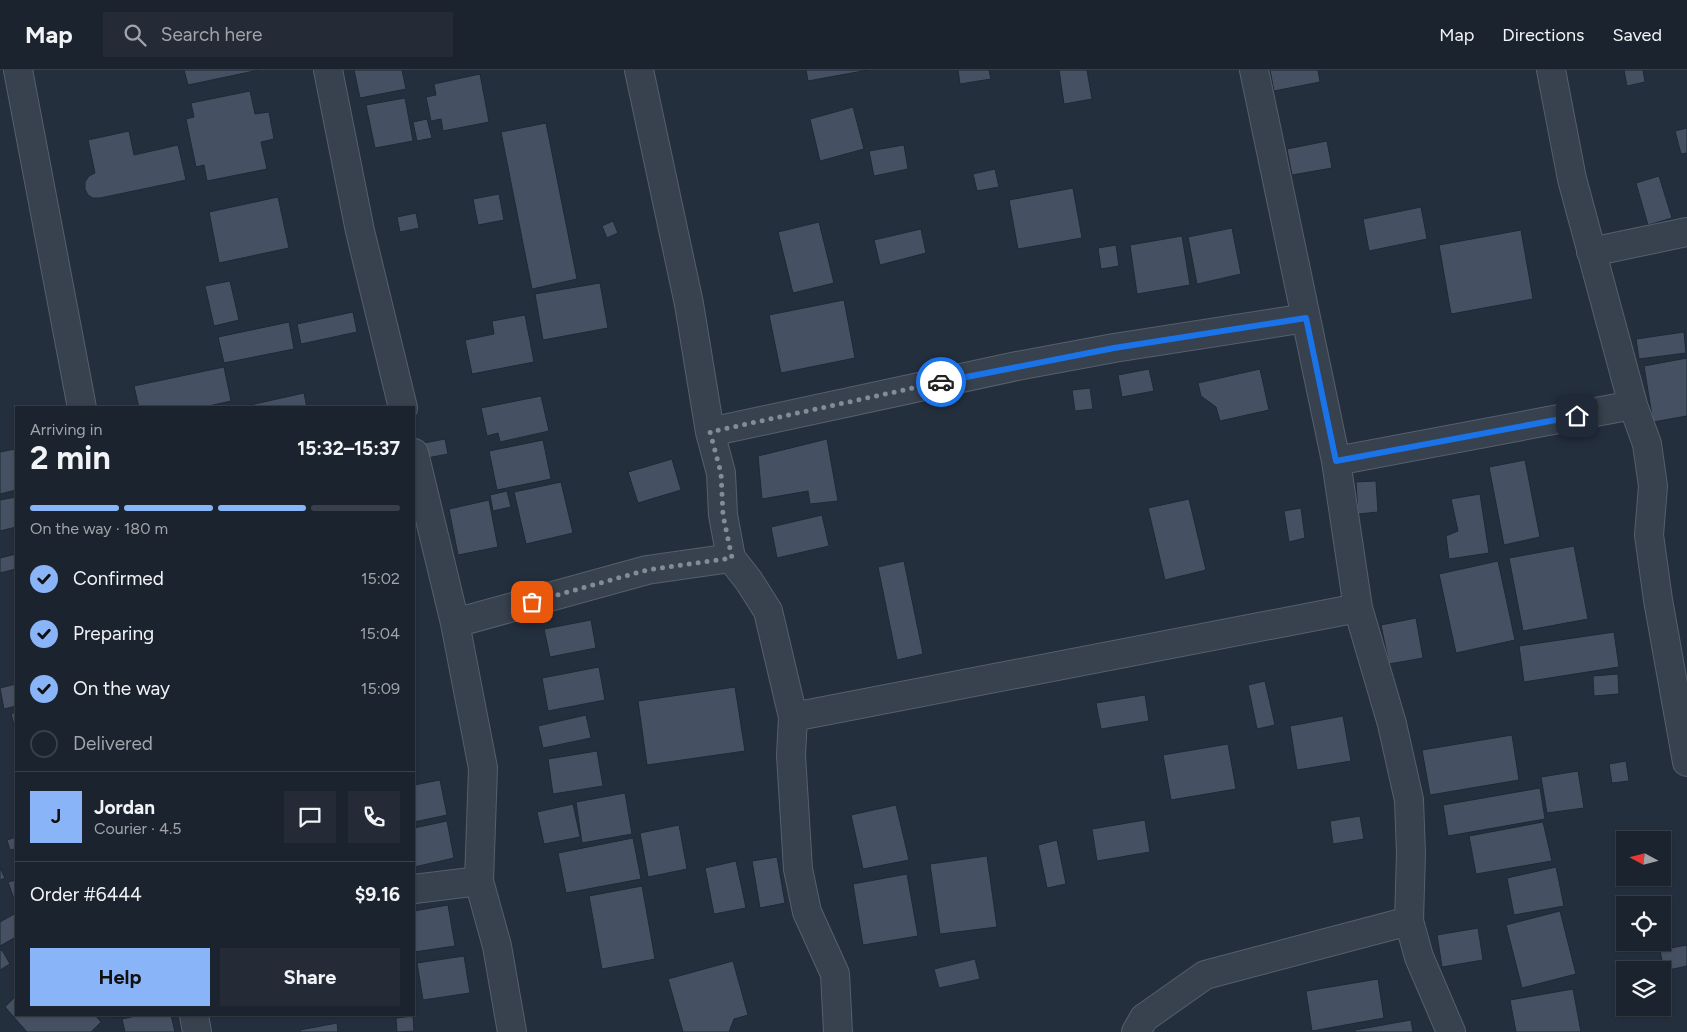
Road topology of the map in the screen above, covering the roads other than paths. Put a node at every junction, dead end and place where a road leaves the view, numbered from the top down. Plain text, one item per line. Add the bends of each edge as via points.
1 (18, 70) edge
2 (328, 70) edge
3 (639, 70) edge
4 (1254, 70) edge
5 (1552, 70) edge
6 (1687, 232) edge
7 (1591, 252) junction
8 (1306, 318) junction
9 (1633, 405) junction
10 (82, 406) edge
11 (403, 406) edge
12 (710, 432) junction
13 (415, 457) edge
14 (1336, 461) junction
15 (732, 558) junction
16 (1358, 608) junction
17 (455, 623) junction
18 (793, 717) junction
19 (1687, 762) edge
20 (479, 881) junction
21 (415, 889) edge
22 (1409, 920) junction
23 (194, 1016) edge
24 (197, 1032) edge
25 (512, 1032) edge
26 (838, 1032) edge
27 (1136, 1032) edge
28 (1451, 1032) edge

1 - 10 street
2 - 11 street via 360,231
3 - 12 street via 689,304
4 - 8 street
5 - 7 street via 1572,179
6 - 7 street
7 - 9 street
8 - 12 street via 1027,364
8 - 14 street
9 - 14 street
9 - 19 street via 1647,444 1653,486 1650,535 1658,600
12 - 15 street via 721,473 723,515
13 - 17 street
14 - 16 street
15 - 17 street via 647,570
15 - 18 street via 768,611
16 - 18 street
16 - 22 street via 1392,724 1409,800
17 - 20 street via 483,768
18 - 26 street via 791,755 798,869 807,912 835,974
20 - 21 street
20 - 25 street via 497,946
22 - 27 street via 1205,975 1144,1018
22 - 28 street via 1419,957
23 - 24 street

